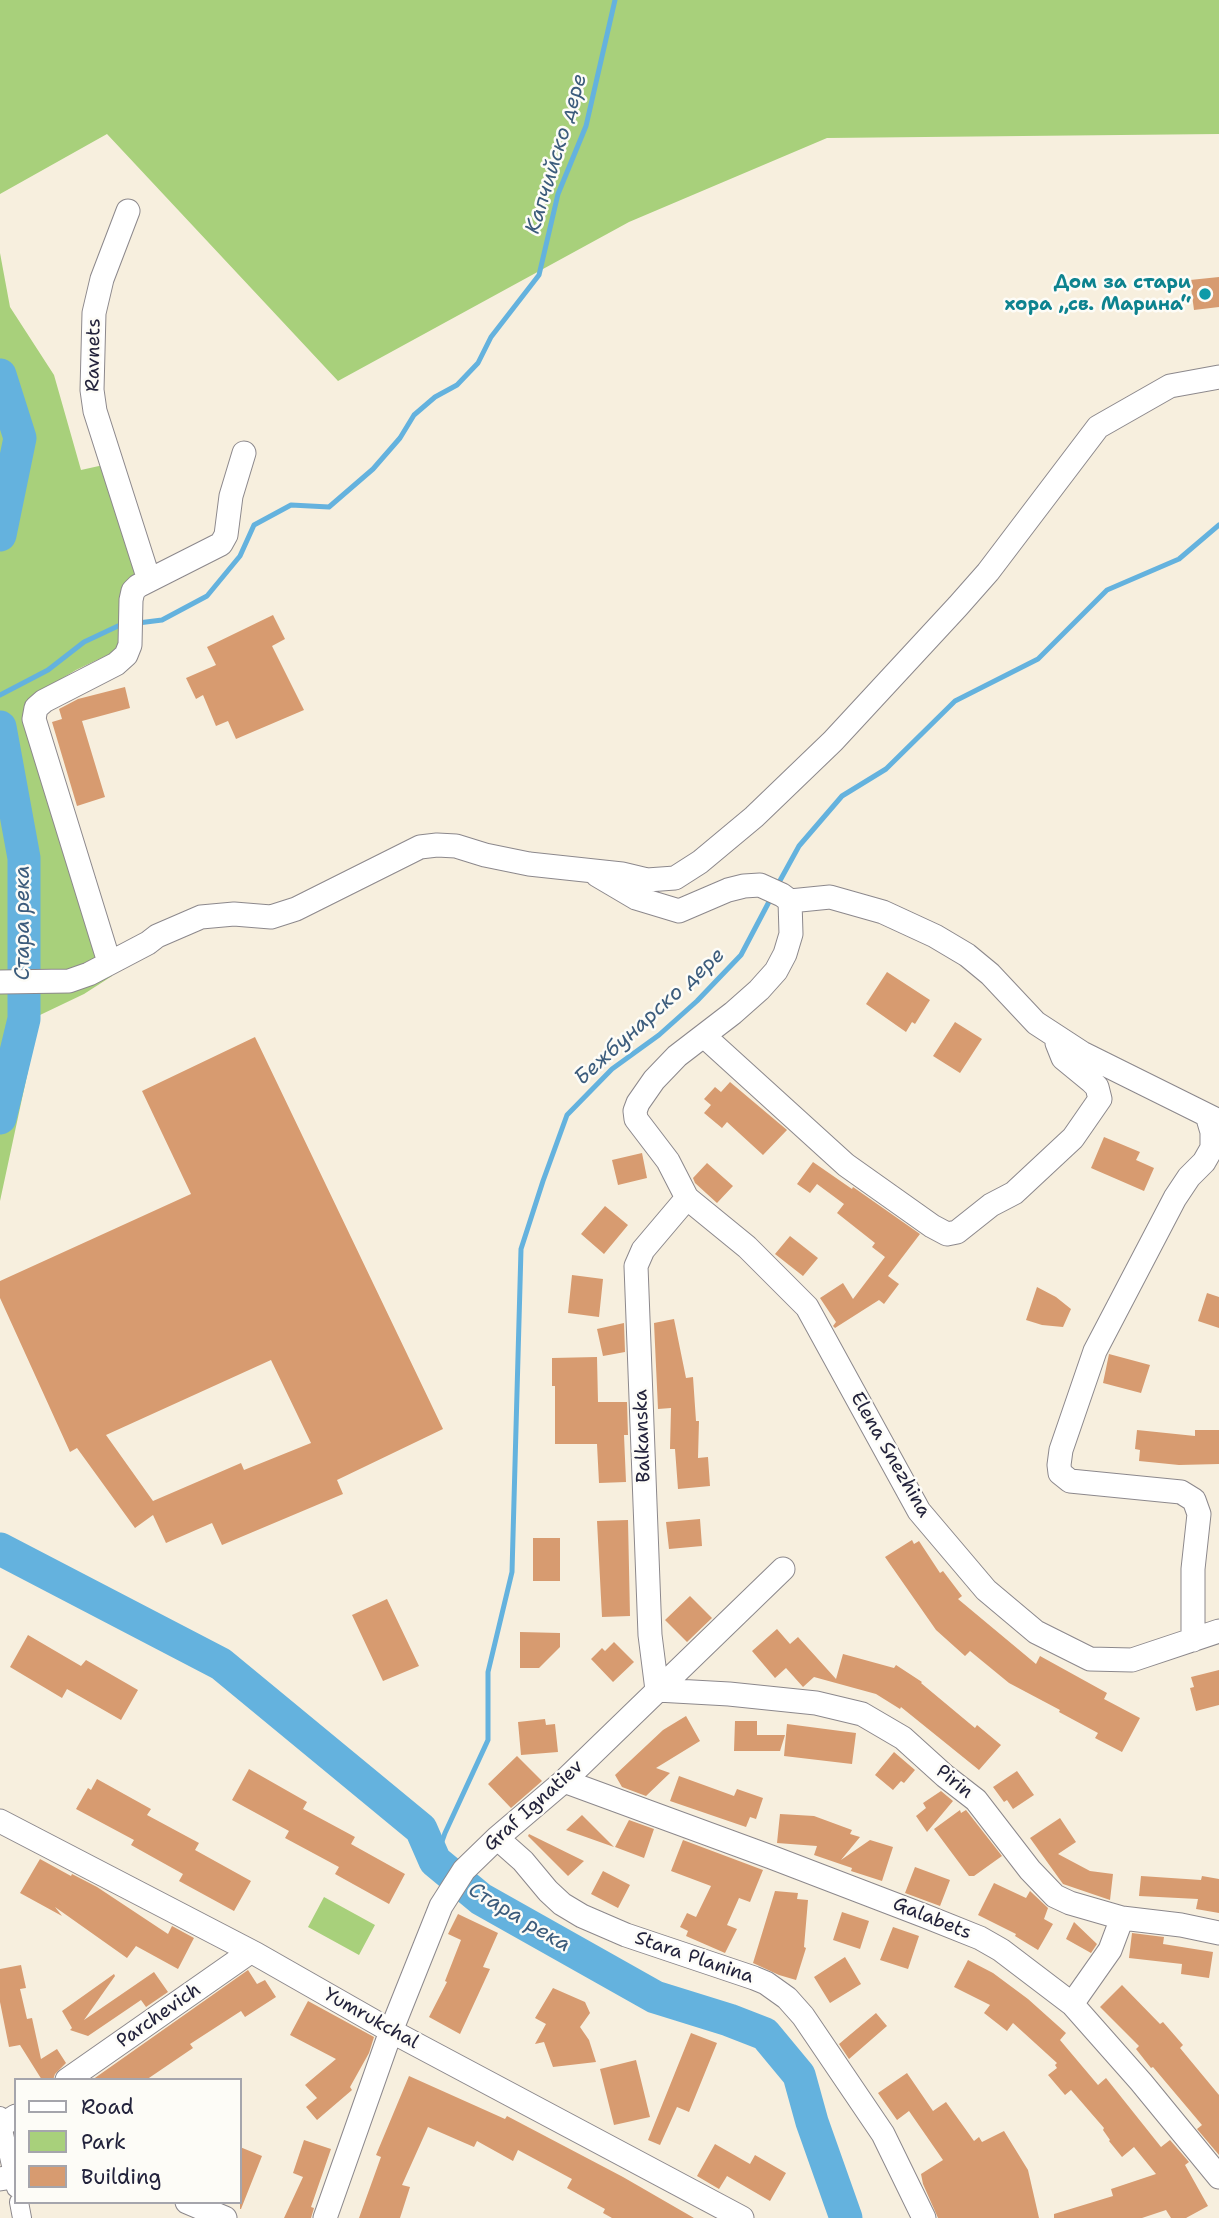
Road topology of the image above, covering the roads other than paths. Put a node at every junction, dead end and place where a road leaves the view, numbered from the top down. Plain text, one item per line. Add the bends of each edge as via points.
1 (128, 211) dead end
2 (1219, 377) edge
3 (244, 453) dead end
4 (149, 580) junction
5 (591, 872) junction
6 (786, 898) junction
7 (109, 962) junction
8 (3, 982) edge
9 (704, 1035) junction
10 (1057, 1037) junction
11 (1213, 1118) edge
12 (687, 1198) junction
13 (783, 1569) dead end
14 (1219, 1631) edge
15 (1193, 1640) junction
16 (657, 1690) junction
17 (564, 1781) junction
18 (0, 1821) edge
19 (497, 1838) junction
20 (1122, 1918) junction
21 (1219, 1933) edge
22 (250, 1952) junction
23 (1072, 2004) junction
24 (391, 2031) junction
25 (70, 2078) edge
26 (8, 2122) edge
27 (1219, 2177) edge
28 (10, 2181) edge
29 (192, 2204) edge
30 (225, 2218) edge
31 (326, 2218) edge
32 (742, 2218) edge
33 (924, 2218) edge

1 - 4 street, Ravnets via 94,313 92,390
2 - 5 street via 1170,386 1098,427 958,606 833,741 700,862 675,878 647,880
3 - 4 street via 221,544
4 - 7 street via 133,591 130,645 125,655 44,701 36,708 34,719
5 - 6 street via 636,898 679,911 744,886 760,885
5 - 7 street via 507,860 456,846 420,847 296,909 271,917 201,917
6 - 9 street via 791,934 776,971
6 - 10 street via 831,897 883,912 935,936 990,974 1036,1023
7 - 8 street via 69,981
9 - 10 street via 846,1165 947,1234 957,1232 1014,1193 1073,1138 1100,1099 1091,1081 1063,1058
9 - 12 street, Elena Snezhina via 654,1080 635,1111
10 - 11 street
11 - 15 street via 1212,1148 1205,1162 1175,1198 1095,1351 1059,1465 1069,1481 1181,1492 1194,1500 1199,1514
12 - 15 street, Elena Snezhina via 747,1247 807,1307 919,1511 986,1590 1036,1632 1090,1659 1132,1660
12 - 16 street, Balkanska via 643,1250 636,1266 650,1635
13 - 16 street, Graf Ignatiev
14 - 15 street, Elena Snezhina
16 - 17 street, Graf Ignatiev
16 - 20 street, Pirin via 816,1703 862,1714 903,1738 976,1800 1055,1896
17 - 19 street, Graf Ignatiev
17 - 23 street, Galabets via 980,1938
18 - 22 street, Yumrukchal
19 - 24 street, Graf Ignatiev via 464,1870 441,1906
19 - 33 street, Stara Planina via 562,1904 582,1916 754,1978 787,1998 883,2134
20 - 21 street, Pirin
20 - 23 street via 1110,1950
22 - 24 street, Yumrukchal
22 - 25 street, Parchevich
23 - 27 street, Galabets
24 - 31 street, Graf Ignatiev
24 - 32 street, Yumrukchal
26 - 28 street
29 - 30 street

